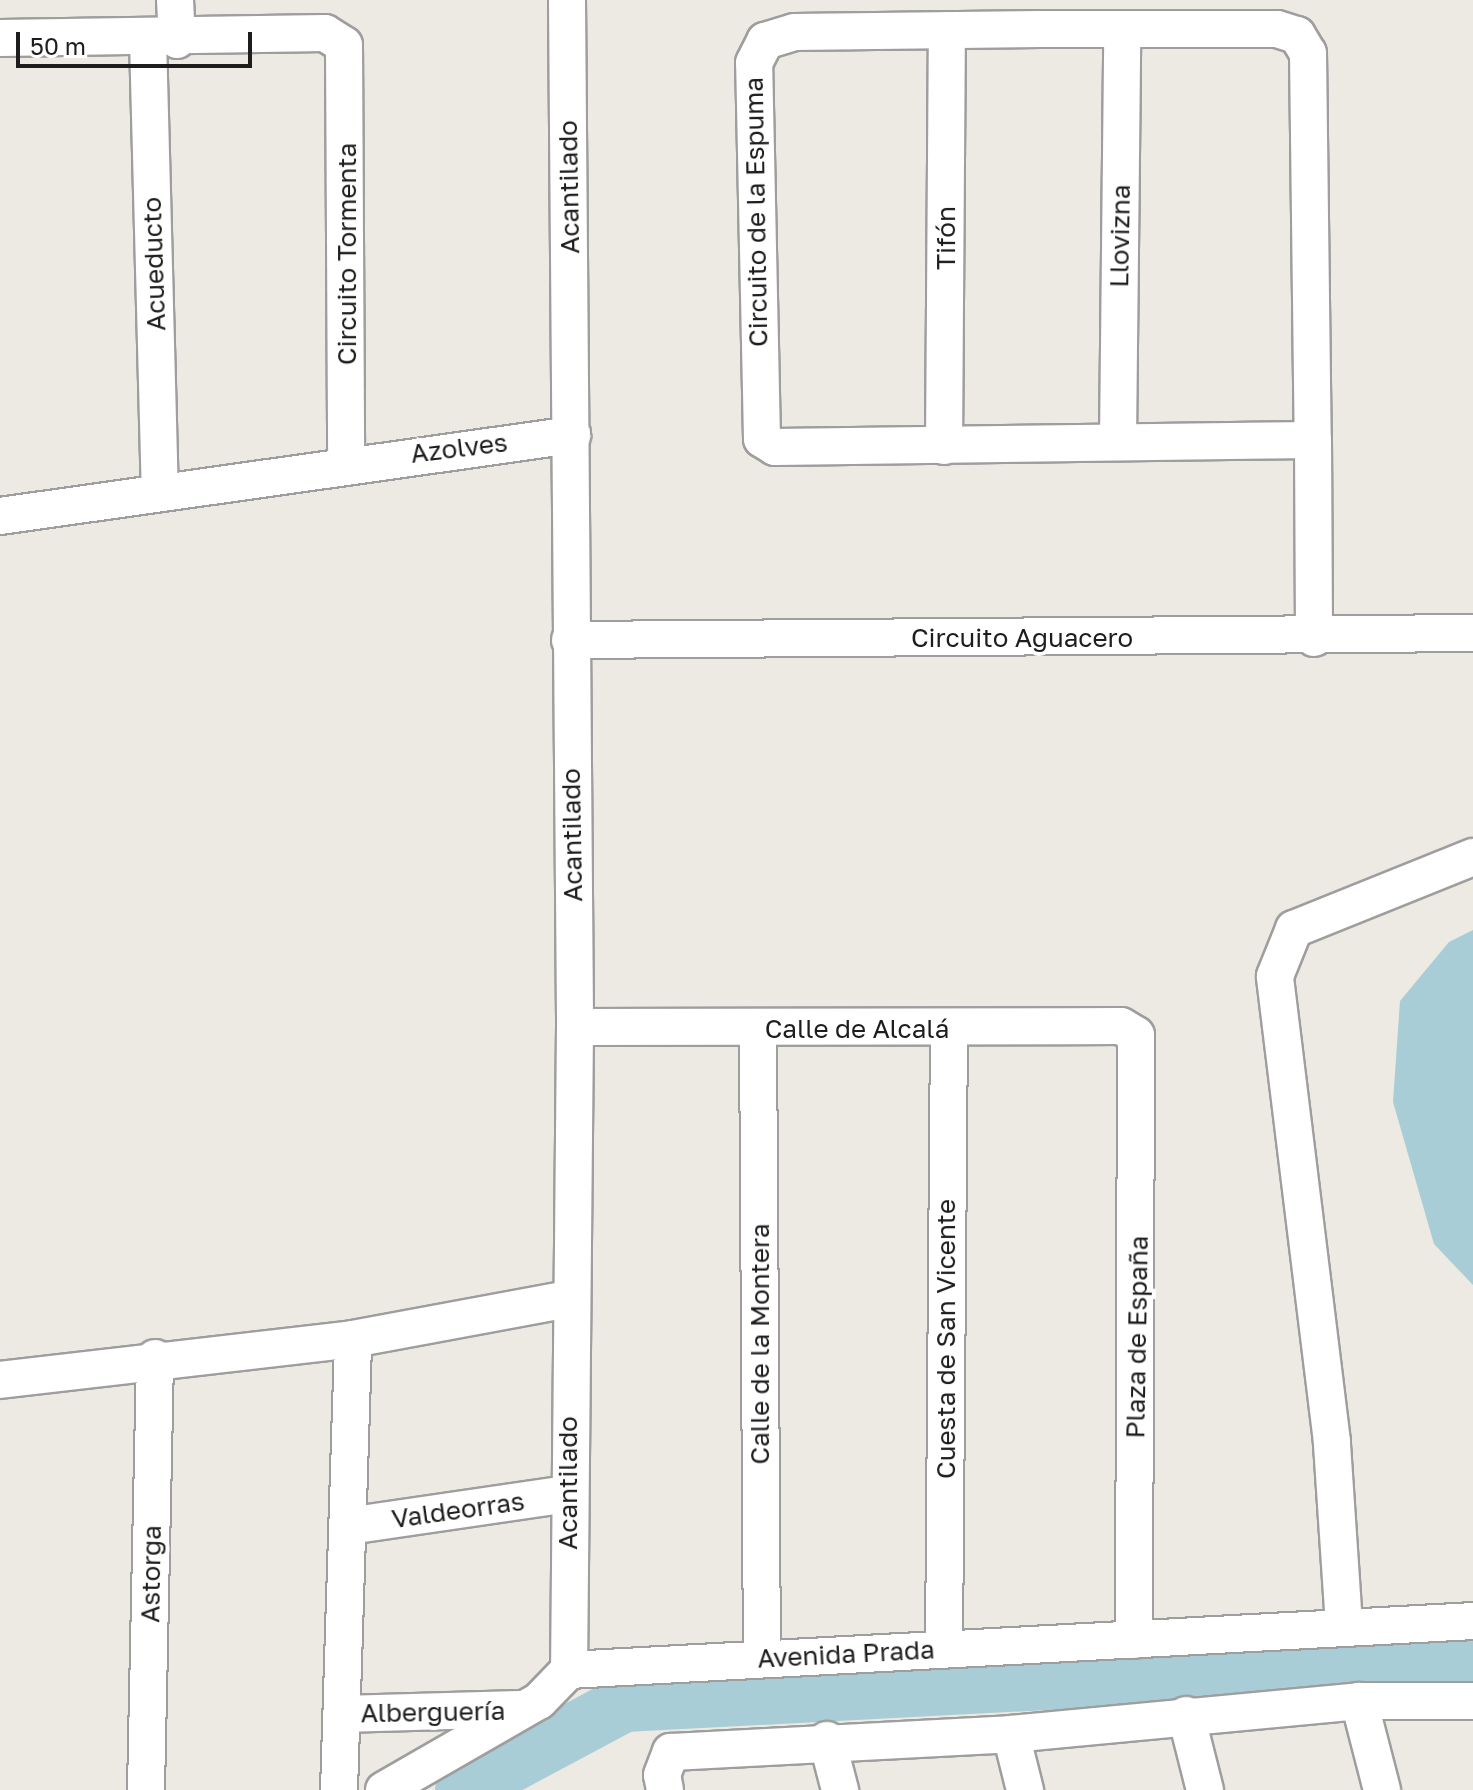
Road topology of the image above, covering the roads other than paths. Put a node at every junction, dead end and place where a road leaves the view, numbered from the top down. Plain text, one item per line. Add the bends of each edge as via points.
1 (175, 0) edge
2 (567, 0) edge
3 (1040, 14) edge
4 (947, 30) junction
5 (1122, 31) junction
6 (0, 38) edge
7 (162, 39) junction
8 (572, 435) junction
9 (1313, 440) junction
10 (1118, 442) junction
11 (944, 446) junction
12 (346, 461) junction
13 (160, 489) junction
14 (0, 516) edge
15 (1473, 633) edge
16 (1314, 638) junction
17 (570, 640) junction
18 (1473, 857) edge
19 (575, 1027) junction
20 (758, 1029) junction
21 (949, 1029) junction
22 (1136, 1035) joint
23 (568, 1299) junction
24 (353, 1339) junction
25 (155, 1358) junction
26 (0, 1380) edge
27 (568, 1494) junction
28 (348, 1526) junction
29 (1473, 1621) edge
30 (1344, 1625) junction
31 (1134, 1640) junction
32 (944, 1648) junction
33 (762, 1659) junction
34 (569, 1670) junction
35 (1359, 1701) junction
36 (1473, 1701) edge
37 (524, 1709) junction
38 (342, 1714) junction
39 (1186, 1715) junction
40 (1011, 1734) junction
41 (827, 1740) junction
42 (664, 1783) edge
43 (146, 1790) edge
44 (339, 1790) edge
45 (384, 1790) edge
46 (840, 1790) edge
47 (1025, 1790) edge
48 (1205, 1790) edge
49 (1382, 1790) edge

1 - 7 street, Acueducto
2 - 8 street, Acantilado
3 - 4 street, Circuito de la Espuma
3 - 5 street, Circuito de la Espuma
4 - 11 street, Tifón
4 - 11 street, Circuito de la Espuma via 794,32 765,41 754,63 762,439 775,447
5 - 9 street, Circuito de la Espuma via 1277,29 1297,35 1308,53
5 - 10 street, Llovizna
6 - 7 street, Circuito Tormenta
7 - 12 street, Circuito Tormenta via 325,33 344,45
7 - 13 street, Acueducto
8 - 12 street, Azolves
8 - 17 street, Acantilado
9 - 10 street, Circuito de la Espuma
9 - 16 street
10 - 11 street, Circuito de la Espuma
12 - 13 street
13 - 14 street
15 - 16 street, Circuito Aguacero
16 - 17 street, Circuito Aguacero
17 - 19 street, Acantilado
18 - 30 street via 1294,929 1275,976 1332,1442
19 - 20 street, Calle de Alcalá
19 - 23 street, Acantilado
20 - 21 street, Calle de Alcalá
20 - 33 street, Calle de la Montera
21 - 22 street, Calle de Alcalá via 1121,1026
21 - 32 street, Cuesta de San Vicente
22 - 31 street, Plaza de España
23 - 24 street
23 - 27 street, Acantilado
24 - 25 street
24 - 28 street
25 - 26 street
25 - 43 street, Astorga
27 - 28 street, Valdeorras
27 - 34 street, Acantilado
28 - 38 street
29 - 30 street, Avenida Prada
30 - 31 street, Avenida Prada
31 - 32 street, Avenida Prada
32 - 33 street, Avenida Prada
33 - 34 street, Avenida Prada
34 - 37 street
35 - 36 street
35 - 39 street
35 - 49 street
37 - 38 street, Alberguería
37 - 45 street
38 - 44 street
39 - 40 street
39 - 48 street
40 - 41 street
40 - 47 street
41 - 42 street via 671,1752
41 - 46 street

